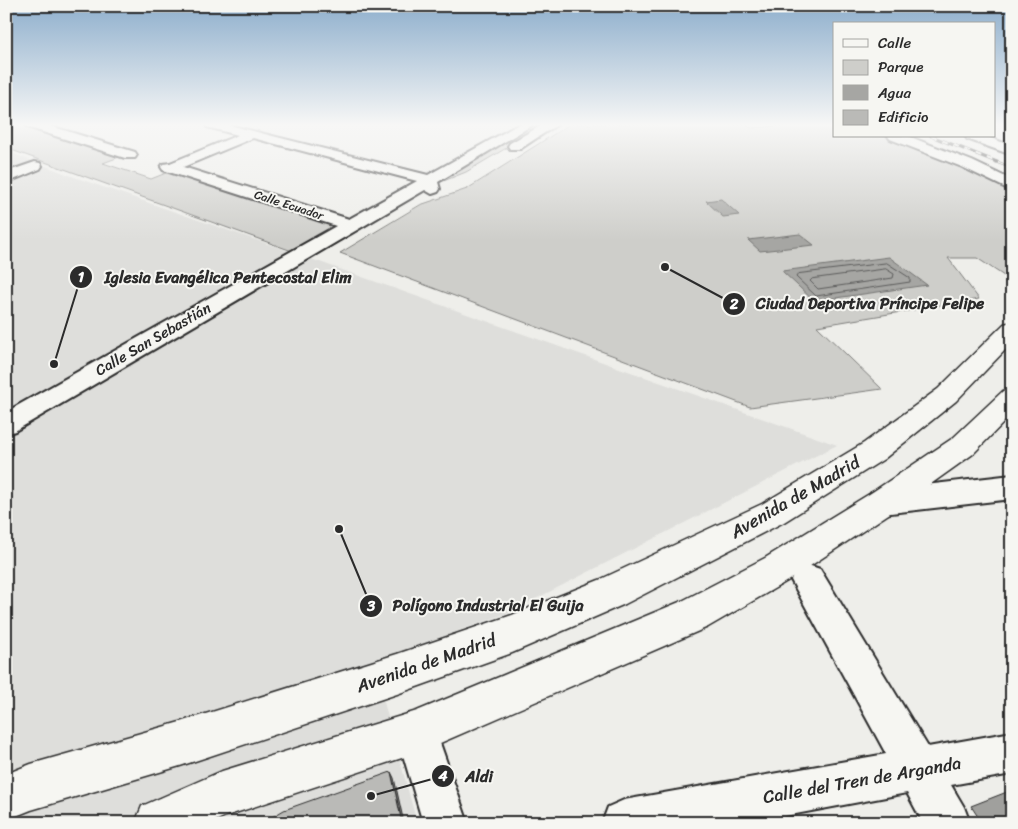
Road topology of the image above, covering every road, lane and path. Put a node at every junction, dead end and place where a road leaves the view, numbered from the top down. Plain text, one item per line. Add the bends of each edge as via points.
1 (179, 163) edge
2 (350, 163) edge
3 (467, 163) edge
4 (488, 163) edge
5 (962, 163) edge
6 (35, 166) dead end
7 (6, 178) edge
8 (431, 186) junction
9 (1012, 186) edge
10 (353, 226) junction
11 (1012, 330) edge
12 (1012, 397) edge
13 (6, 424) edge
14 (1012, 487) edge
15 (882, 502) junction
16 (808, 580) dead end
17 (1012, 753) edge
18 (424, 755) dead end
19 (917, 770) junction
20 (6, 798) edge
21 (159, 823) edge
22 (446, 823) edge
23 (624, 823) edge
24 (948, 823) edge

1 - 10 street, Calle Ecuador via 173,165
2 - 8 street
3 - 8 street, Calle San Sebastián
4 - 8 street, Calle San Sebastián via 471,173
5 - 9 street
6 - 7 street
8 - 10 street, Calle San Sebastián
10 - 13 street, Calle San Sebastián
11 - 20 highway, Avenida de Madrid via 947,395 874,451 774,513 612,592 512,634 180,744 31,787
12 - 15 highway via 963,446
14 - 15 street
15 - 21 highway via 777,569 695,614 417,732 222,794
16 - 19 street
17 - 19 street, Calle del Tren de Arganda
18 - 22 street
19 - 23 street, Calle del Tren de Arganda
19 - 24 street

